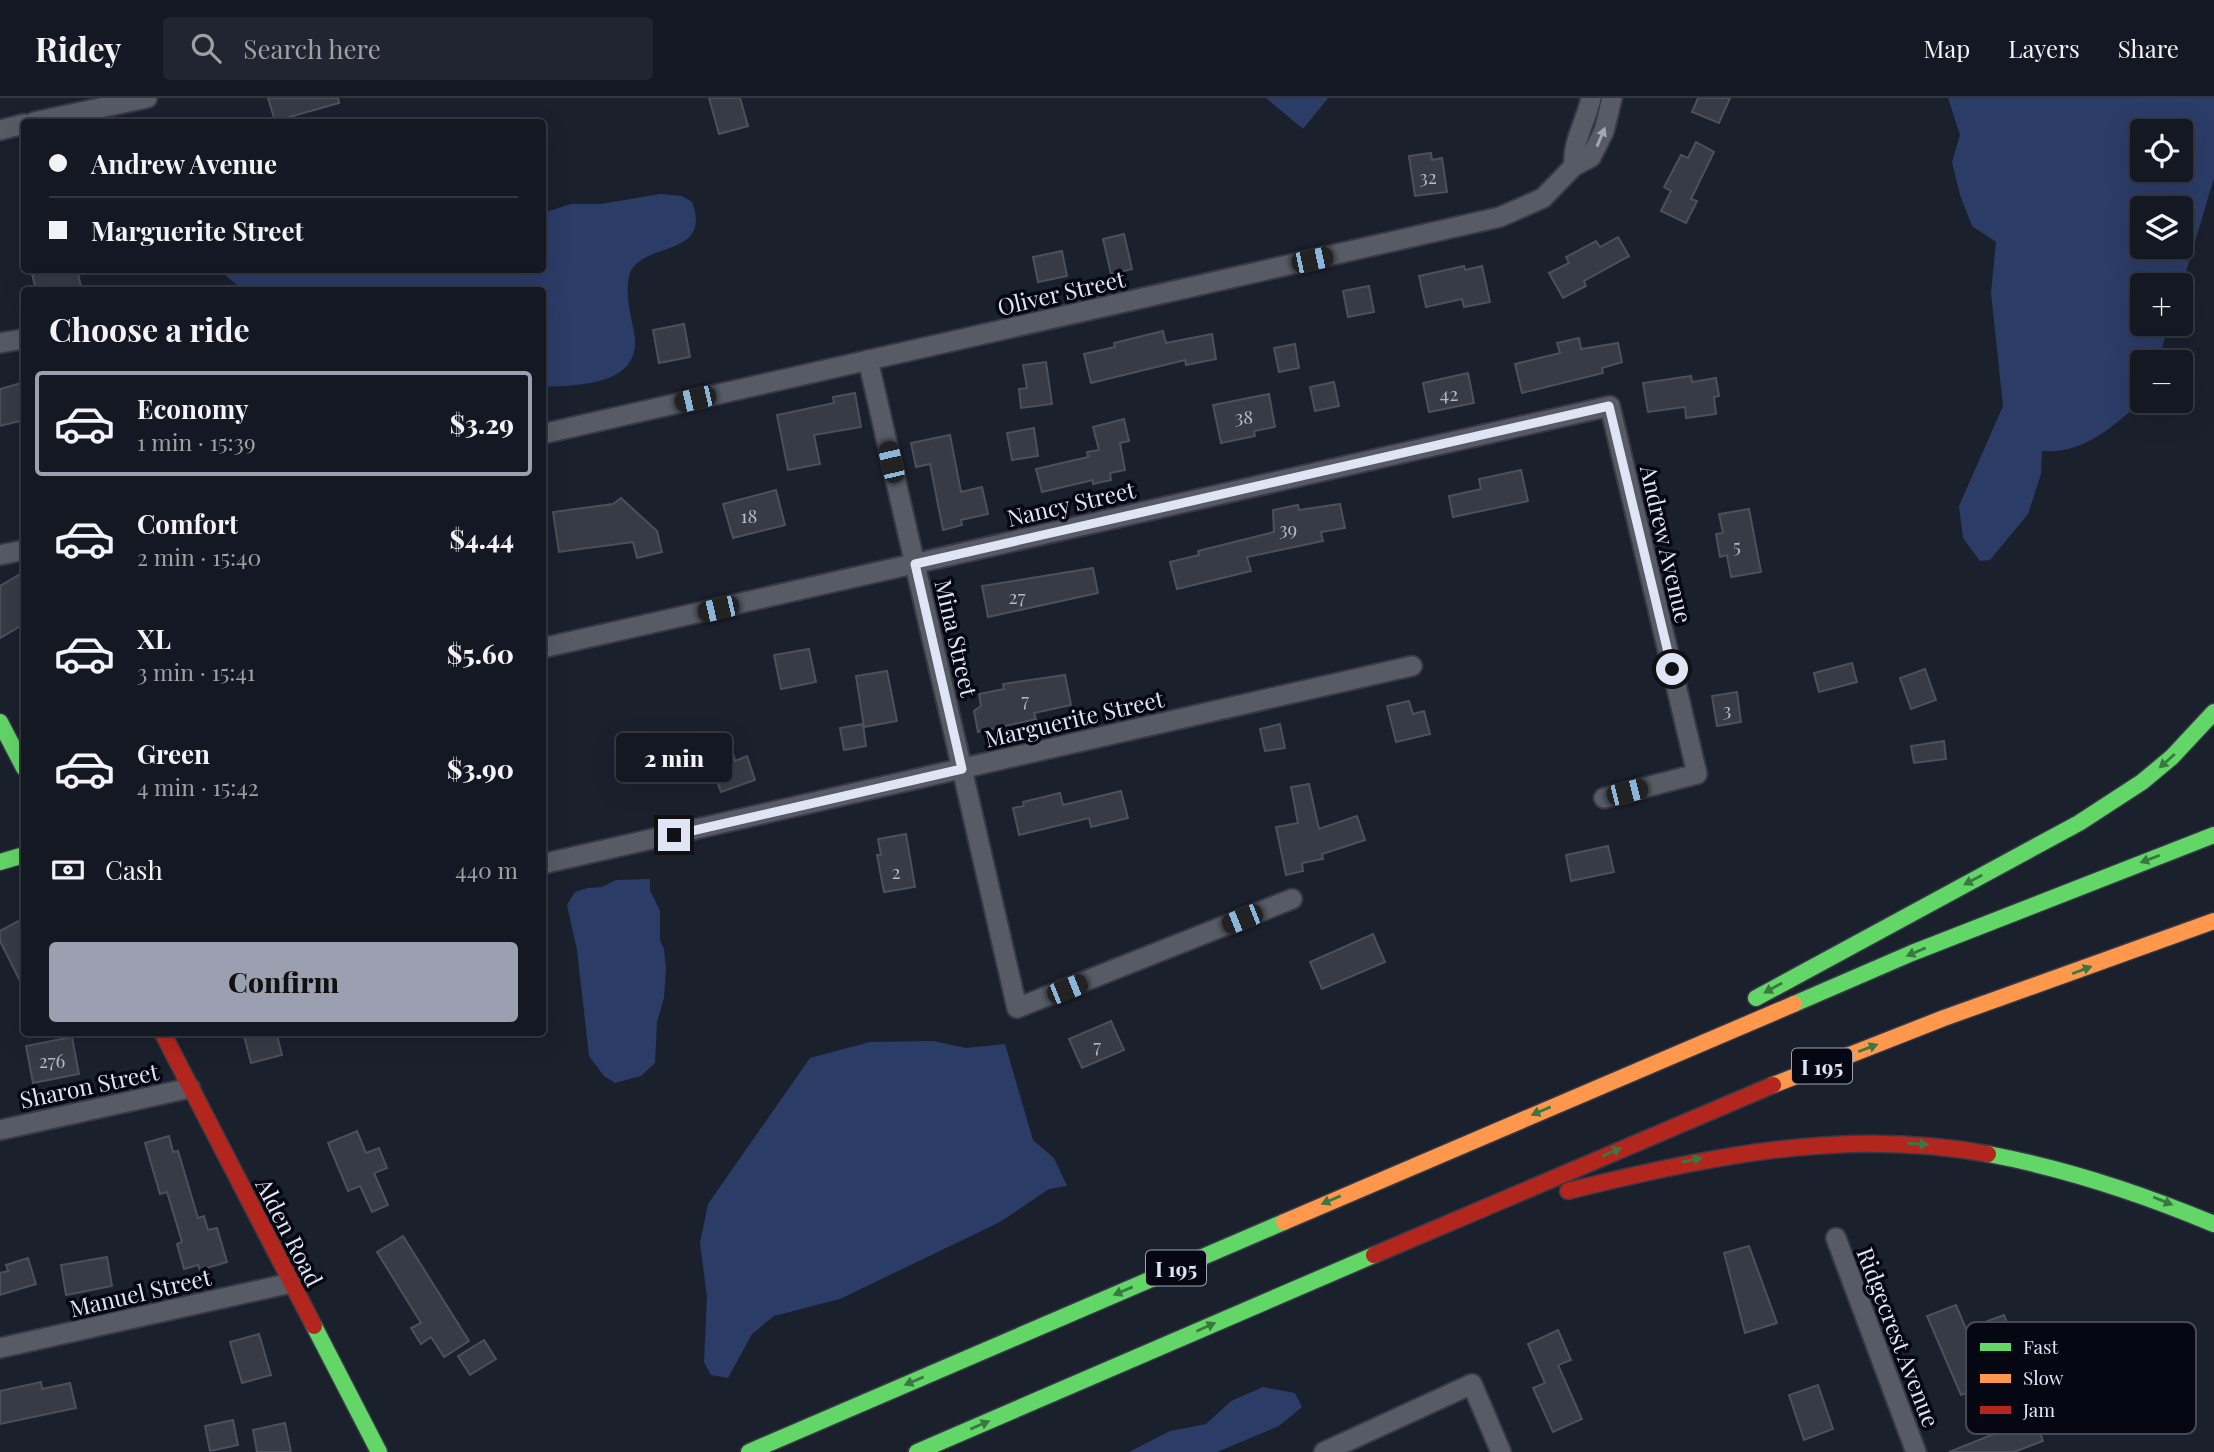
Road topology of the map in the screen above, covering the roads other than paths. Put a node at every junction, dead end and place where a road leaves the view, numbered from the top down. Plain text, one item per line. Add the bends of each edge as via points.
1 (147, 98) edge
2 (1591, 98) edge
3 (1612, 98) edge
4 (48, 119) edge
5 (21, 125) edge
6 (0, 130) edge
7 (1574, 166) junction
8 (21, 340) edge
9 (0, 344) edge
10 (868, 360) junction
11 (1609, 406) joint
12 (546, 433) edge
13 (21, 551) edge
14 (0, 555) edge
15 (915, 564) junction
16 (546, 647) edge
17 (1412, 666) dead end
18 (2214, 712) edge
19 (0, 722) edge
20 (21, 761) edge
21 (962, 769) junction
22 (1604, 798) dead end
23 (2214, 835) edge
24 (21, 856) edge
25 (0, 862) edge
26 (546, 863) edge
27 (1292, 899) dead end
28 (2214, 921) edge
29 (164, 1036) edge
30 (1603, 1084) junction
31 (190, 1088) junction
32 (0, 1130) edge
33 (2214, 1224) edge
34 (1436, 1226) junction
35 (1836, 1238) dead end
36 (291, 1283) junction
37 (0, 1348) edge
38 (379, 1452) edge
39 (749, 1452) edge
40 (917, 1452) edge
41 (1324, 1452) edge
42 (1501, 1452) edge
43 (1916, 1452) edge

1 - 4 street
2 - 7 street via 1573,149
7 -> 3 street, Oliver Street via 1591,157 1599,144
5 - 6 street
7 - 10 street, Oliver Street via 1543,198 1500,217
8 - 9 street
10 - 12 street, Oliver Street
10 - 15 street, Mina Street
11 - 15 street, Nancy Street
11 - 22 street, Andrew Avenue via 1697,774
13 - 14 street
15 - 16 street, Nancy Street
15 - 21 street, Mina Street
17 - 21 street, Marguerite Street
18 -> 30 main road via 2143,782 2090,816
19 - 20 main road
21 - 26 street, Marguerite Street
21 - 27 street, Mina Street via 1017,1009
23 -> 30 main road, I 195 via 1989,921
24 - 25 main road
34 -> 28 main road, I 195 via 1864,1049
29 - 31 main road, Alden Road
30 -> 39 main road, I 195
31 - 32 street, Sharon Street
31 - 36 main road, Alden Road
34 -> 33 main road via 1700,1158 1811,1144 1865,1143 1919,1144 2029,1159 2127,1186
40 -> 34 main road, I 195
35 - 43 street, Ridgecrest Avenue
36 - 37 street, Manuel Street
36 - 38 main road, Alden Road
41 - 42 street via 1472,1384

